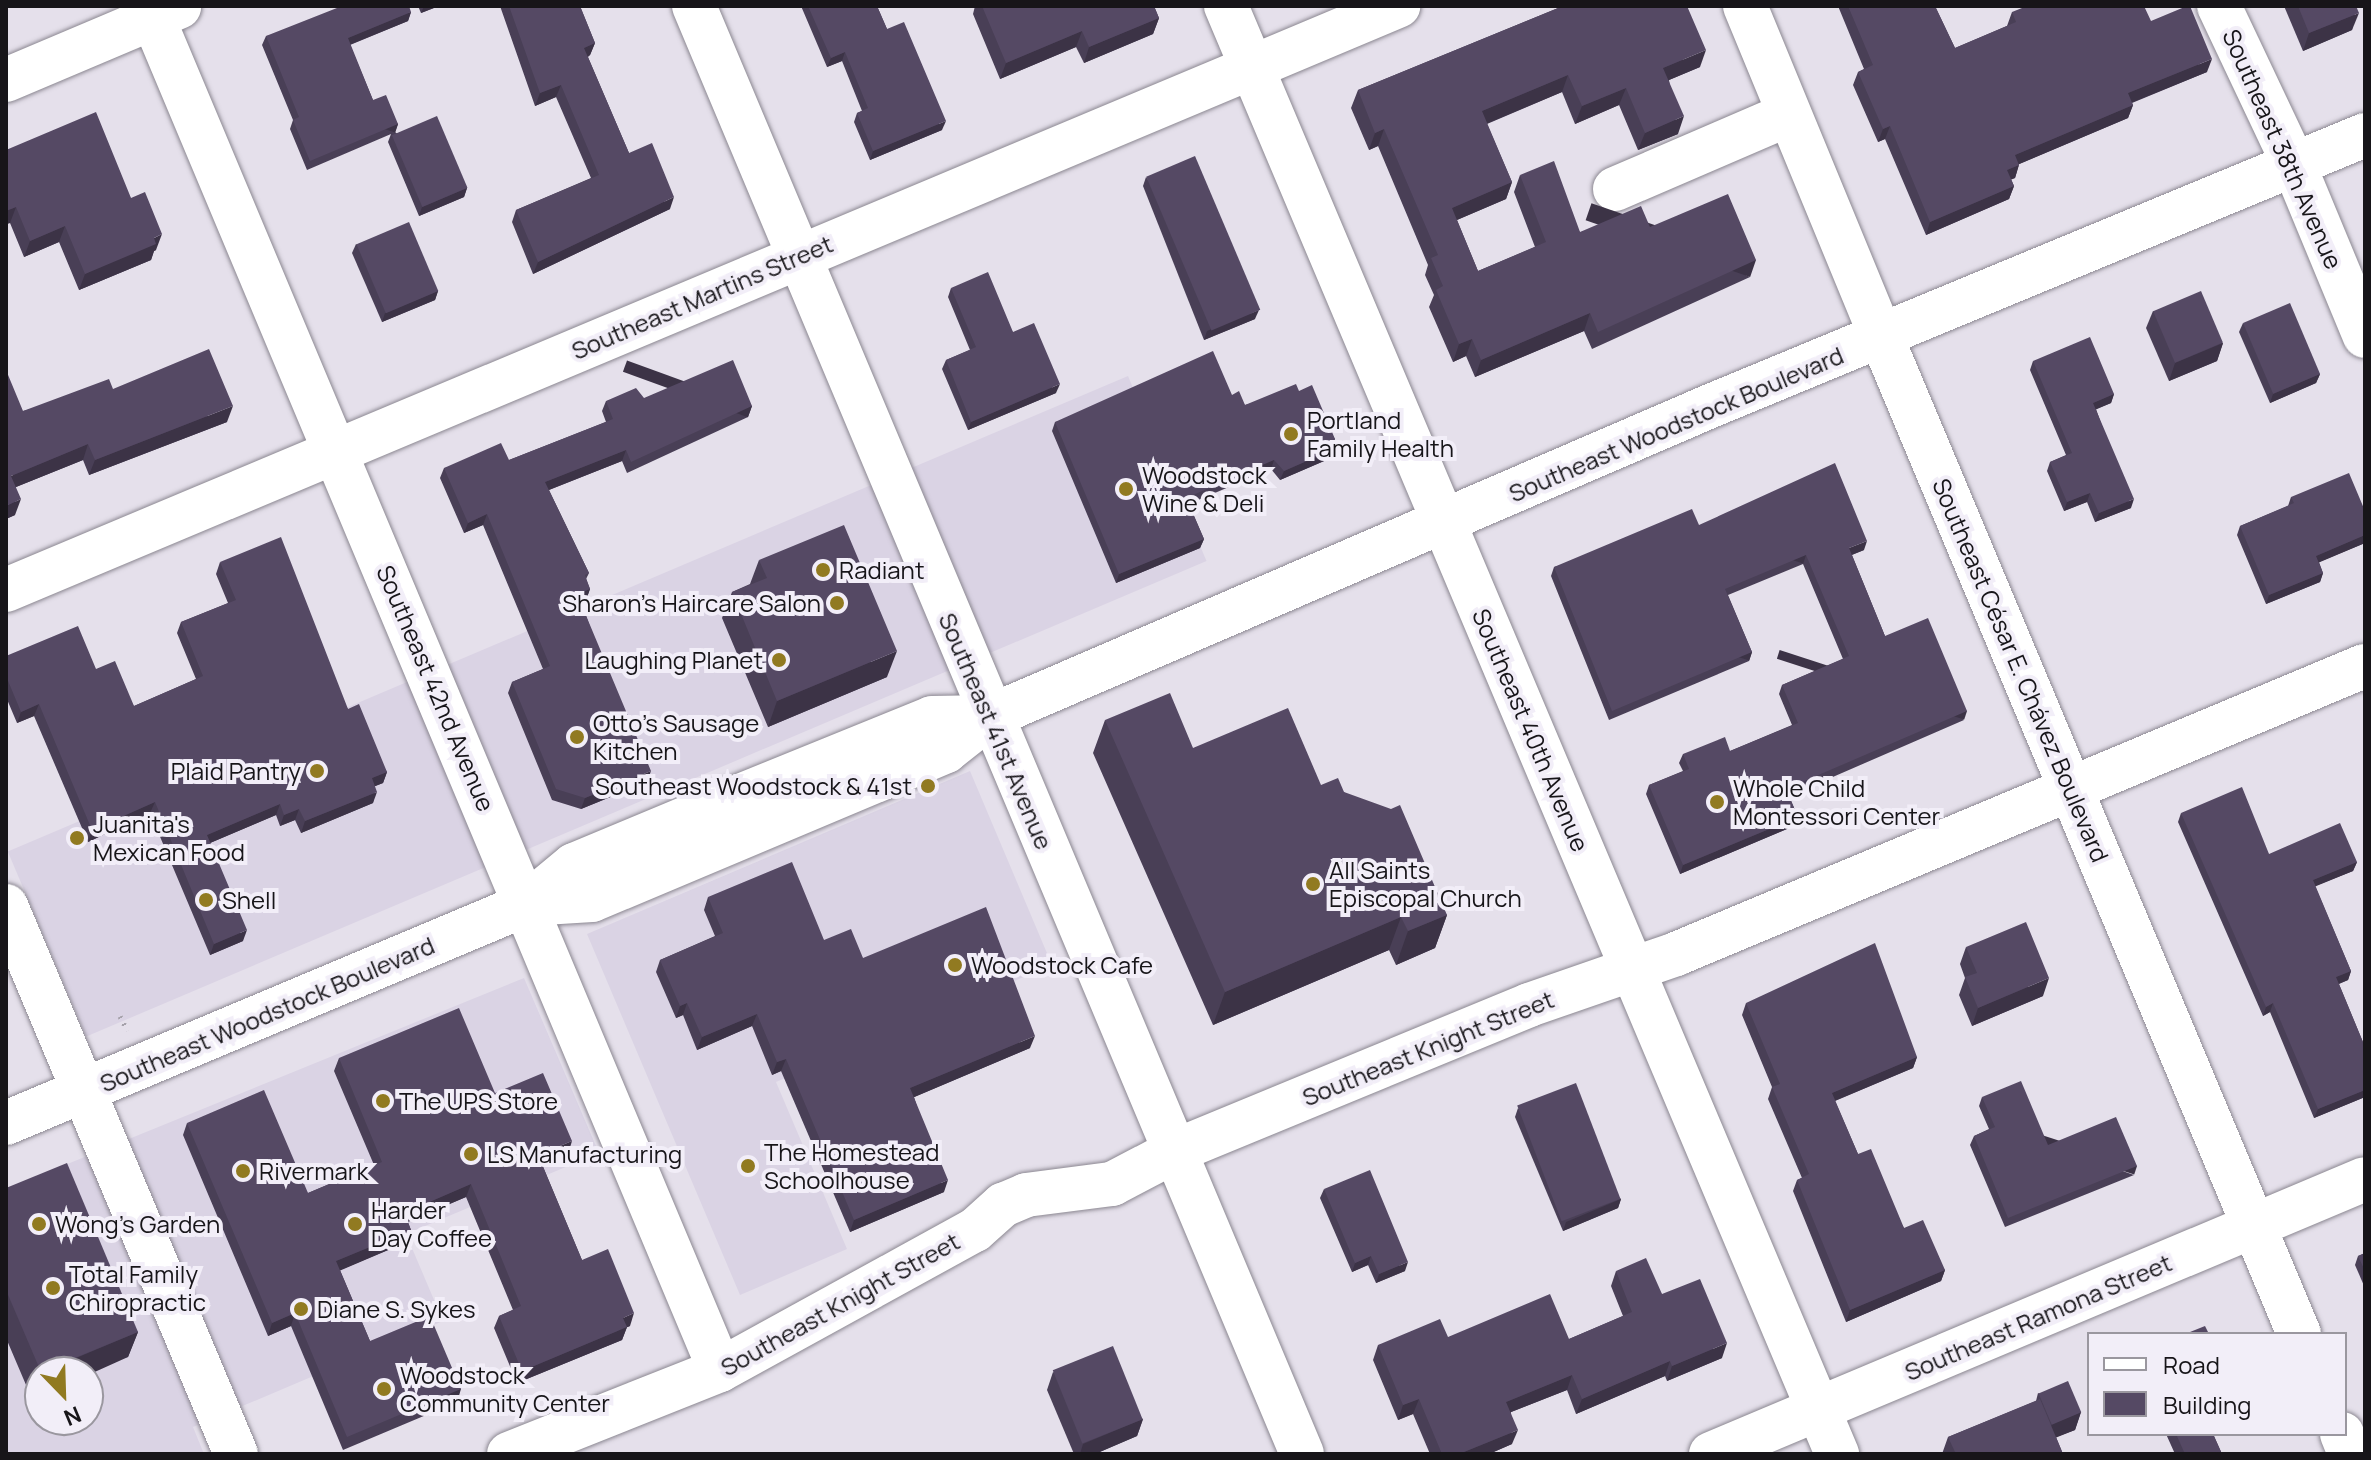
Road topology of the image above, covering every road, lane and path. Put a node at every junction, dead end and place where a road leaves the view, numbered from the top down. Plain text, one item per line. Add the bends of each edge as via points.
1 (694, 6) edge
2 (1226, 6) edge
3 (1398, 6) edge
4 (1745, 6) edge
5 (2219, 6) edge
6 (161, 10) edge
7 (1252, 67) junction
8 (6, 80) edge
9 (1789, 114) junction
10 (2365, 135) edge
11 (2294, 165) junction
12 (1615, 189) dead end
13 (798, 257) junction
14 (1881, 336) junction
15 (2365, 336) edge
16 (336, 451) junction
17 (1444, 525) junction
18 (6, 590) edge
19 (2364, 666) edge
20 (989, 717) junction
21 (2071, 790) junction
22 (527, 904) junction
23 (6, 906) edge
24 (1631, 967) junction
25 (84, 1091) junction
26 (6, 1123) edge
27 (1175, 1151) junction
28 (2365, 1179) edge
29 (2253, 1226) junction
30 (2298, 1332) edge
31 (720, 1370) junction
32 (1818, 1410) junction
33 (236, 1454) edge
34 (509, 1454) edge
35 (1302, 1454) edge
36 (1711, 1454) edge
37 (1837, 1454) edge

1 - 13 street, Southeast 41st Avenue
2 - 7 street, Southeast 40th Avenue
3 - 7 street, Southeast Martins Street
4 - 9 street, Southeast César E. Chávez Boulevard
5 - 11 street, Southeast 38th Avenue
6 - 8 street
6 - 16 street, Southeast 42nd Avenue
7 - 13 street, Southeast Martins Street
7 - 17 street, Southeast 40th Avenue
9 - 12 street
9 - 14 street, Southeast César E. Chávez Boulevard
10 - 11 street, Southeast Woodstock Boulevard
11 - 14 street, Southeast Woodstock Boulevard
11 - 15 street, Southeast 38th Avenue
13 - 16 street, Southeast Martins Street
13 - 20 street, Southeast 41st Avenue
14 - 17 street, Southeast Woodstock Boulevard
14 - 21 street, Southeast César E. Chávez Boulevard
16 - 18 street, Southeast Martins Street
16 - 22 street, Southeast 42nd Avenue
17 - 20 street, Southeast Woodstock Boulevard
17 - 24 street, Southeast 40th Avenue
19 - 21 street, Southeast Knight Street
20 - 22 street, Southeast Woodstock Boulevard via 946,751 592,900
20 - 27 street, Southeast 41st Avenue
21 - 24 street, Southeast Knight Street via 1676,954
21 - 29 street, Southeast César E. Chávez Boulevard
22 - 25 street, Southeast Woodstock Boulevard
22 - 31 street, Southeast 42nd Avenue
23 - 25 street
24 - 27 street, Southeast Knight Street
24 - 32 street, Southeast 40th Avenue
25 - 26 street, Southeast Woodstock Boulevard
25 - 33 street
27 - 31 street, Southeast Knight Street via 1112,1184 1047,1190 1003,1205 975,1230
27 - 35 street, Southeast 41st Avenue
28 - 29 street, Southeast Ramona Street
29 - 30 street, Southeast César E. Chávez Boulevard
29 - 32 street, Southeast Ramona Street
31 - 34 street, Southeast Knight Street
32 - 36 street, Southeast Ramona Street
32 - 37 street, Southeast 40th Avenue

